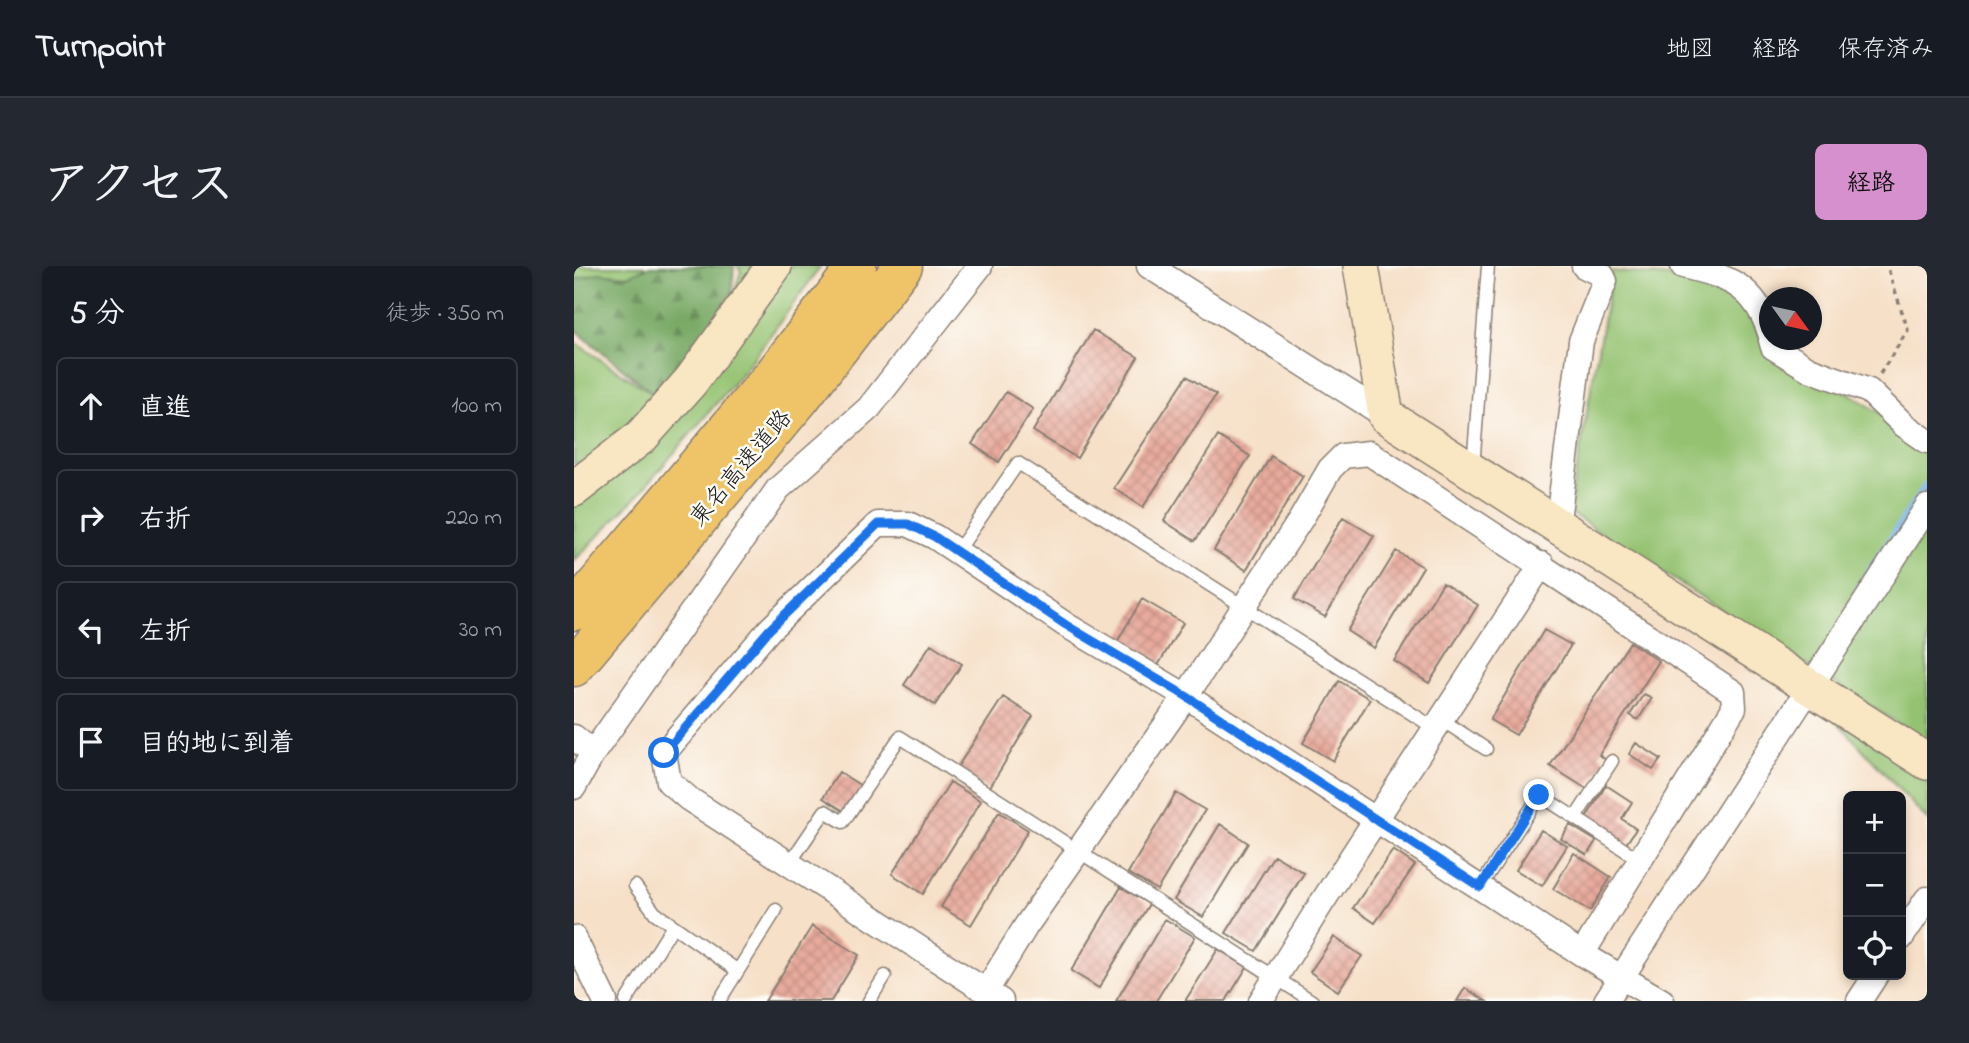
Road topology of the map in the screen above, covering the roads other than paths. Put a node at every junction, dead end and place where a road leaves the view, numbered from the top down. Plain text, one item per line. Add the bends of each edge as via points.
1 (774, 266) edge
2 (857, 266) edge
3 (903, 266) edge
4 (980, 266) edge
5 (1149, 266) edge
6 (1360, 266) edge
7 (1488, 266) edge
8 (1584, 266) edge
9 (1683, 266) edge
10 (1759, 306) edge
11 (1778, 350) edge
12 (1386, 416) junction
13 (1927, 441) edge
14 (1473, 471) junction
15 (577, 482) edge
16 (1927, 507) edge
17 (1557, 528) junction
18 (957, 552) junction
19 (1542, 564) junction
20 (1244, 607) junction
21 (574, 611) edge
22 (574, 667) edge
23 (1808, 687) junction
24 (1186, 696) junction
25 (1439, 724) junction
26 (584, 746) edge
27 (1486, 749) dead end
28 (1612, 761) dead end
29 (1927, 762) edge
30 (574, 787) edge
31 (1575, 818) junction
32 (1377, 820) junction
33 (1078, 851) junction
34 (1640, 860) junction
35 (789, 864) junction
36 (635, 886) dead end
37 (1480, 887) junction
38 (1927, 899) edge
39 (776, 910) dead end
40 (673, 926) junction
41 (1906, 930) edge
42 (574, 938) edge
43 (1581, 954) junction
44 (738, 971) junction
45 (885, 976) dead end
46 (1622, 976) junction
47 (1276, 978) junction
48 (1873, 980) edge
49 (993, 996) edge
50 (605, 1001) edge
51 (626, 1001) edge
52 (719, 1001) edge
53 (869, 1001) edge
54 (1261, 1001) edge
55 (1312, 1001) edge
56 (1606, 1001) edge
57 (1662, 1001) edge
58 (1859, 1001) edge

1 - 15 street via 691,381 641,437
2 - 21 highway, 東名高速道路 via 773,375
3 - 22 highway, 東名高速道路 via 793,408
4 - 26 street via 869,408 778,489
5 - 12 street
6 - 12 street
7 - 14 lane
8 - 17 street via 1605,281 1581,341
9 - 10 street via 1726,276
11 - 13 street via 1809,369 1869,391
12 - 14 street
14 - 17 street
16 - 23 street
17 - 23 street
18 - 20 lane via 1018,463
18 - 24 street via 1066,625
18 - 35 street via 908,524 878,524 769,630 664,753 669,782
19 - 20 street via 1368,453 1356,454 1343,456 1330,469
19 - 25 street
19 - 34 street via 1732,692 1734,708
20 - 24 street
20 - 25 lane
23 - 29 street
23 - 46 street
24 - 32 street
24 - 33 street
25 - 27 lane
25 - 32 street
26 - 30 street
28 - 31 lane
31 - 34 lane
31 - 37 lane via 1539,795
32 - 37 street
32 - 47 street
33 - 35 lane via 900,737 842,822 825,811
33 - 47 lane
33 - 49 street
34 - 43 street
35 - 49 street
36 - 40 lane via 654,913
37 - 43 street
38 - 41 street
39 - 44 lane
40 - 44 lane
40 - 51 lane
42 - 50 street
43 - 46 street
44 - 52 lane
45 - 53 lane
46 - 56 street
46 - 57 street
47 - 54 street
47 - 55 lane
48 - 58 street

